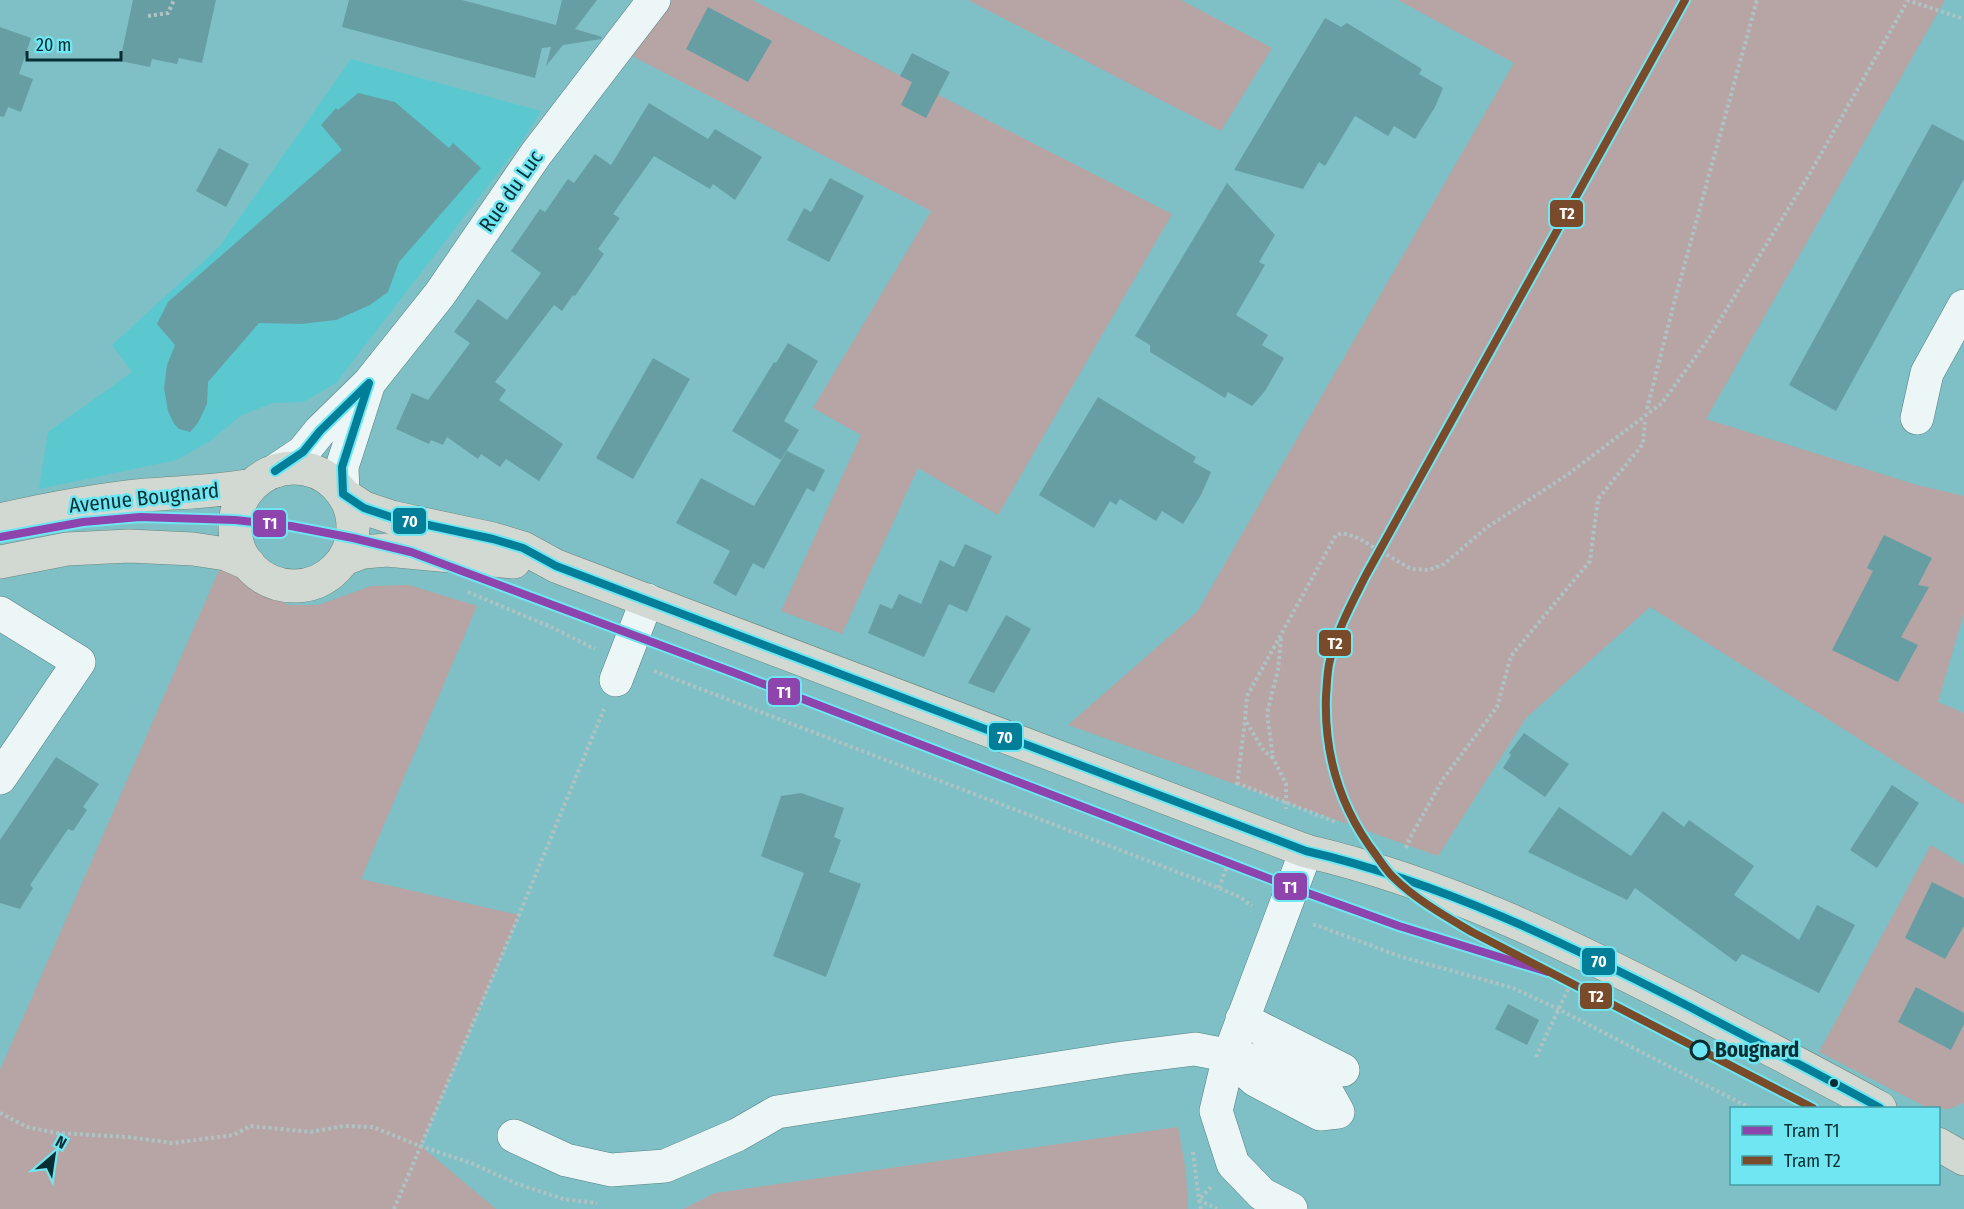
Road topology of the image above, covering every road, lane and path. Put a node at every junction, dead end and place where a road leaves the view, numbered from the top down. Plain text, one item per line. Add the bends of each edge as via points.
1 (174, 0) edge
2 (654, 0) edge
3 (1757, 0) edge
4 (1907, 0) edge
5 (148, 16) dead end
6 (1964, 19) edge
7 (1963, 309) edge
8 (369, 383) junction
9 (1647, 409) dead end
10 (1917, 418) dead end
11 (1645, 422) dead end
12 (264, 478) junction
13 (343, 494) junction
14 (0, 520) edge
15 (344, 559) junction
16 (0, 562) edge
17 (249, 564) junction
18 (556, 566) junction
19 (462, 590) dead end
20 (647, 600) junction
21 (0, 613) edge
22 (1281, 637) junction
23 (629, 671) junction
24 (1245, 720) junction
25 (1273, 758) junction
26 (0, 778) edge
27 (1237, 783) junction
28 (1232, 793) dead end
29 (1286, 801) junction
30 (1344, 826) dead end
31 (1306, 851) junction
32 (1405, 852) dead end
33 (1279, 918) junction
34 (1586, 954) junction
35 (1558, 1009) junction
36 (1242, 1019) junction
37 (1229, 1056) junction
38 (1536, 1057) dead end
39 (1343, 1070) dead end
40 (1748, 1107) edge
41 (1878, 1107) edge
42 (1338, 1112) dead end
43 (0, 1113) edge
44 (514, 1136) dead end
45 (420, 1146) junction
46 (394, 1209) edge
47 (1291, 1209) edge

1 - 5 path via 168,13
2 - 8 street, Rue du Luc via 536,154 440,294
3 - 9 path
4 - 6 path
4 - 22 path via 1778,226 1709,338 1662,403 1567,475 1486,528 1443,564 1429,570 1411,568 1358,538 1336,535
7 - 10 street via 1927,373
8 - 12 street, Rue du Luc via 303,452
8 - 13 street, Rue du Luc via 342,467
11 - 32 path via 1643,444 1598,499 1590,561 1511,656 1497,707 1443,779
12 - 13 main road, Avenue Bougnard via 294,468 313,471 330,480
12 - 14 main road, Avenue Bougnard via 230,489 64,506
12 - 17 main road, Avenue Bougnard via 241,501 235,520 240,551
13 - 15 main road via 353,522
13 - 18 main road, Avenue Bougnard via 364,508 523,548
15 - 17 main road, Avenue Bougnard via 330,574 295,586 261,576
15 - 18 main road, Avenue Bougnard via 387,550
16 - 17 main road, Avenue Bougnard via 67,549 129,546 193,549 226,554
18 - 20 main road, Avenue Bougnard
19 - 23 path via 551,627
20 - 23 street
20 - 31 main road, Avenue Bougnard
21 - 26 street via 79,662
22 - 24 path via 1247,696
22 - 25 path via 1278,670 1267,713
23 - 33 path via 1188,876
23 - 45 path
24 - 25 path via 1264,751
24 - 27 path
25 - 29 path via 1286,784
27 - 28 path
27 - 29 path
29 - 30 path
29 - 31 path via 1285,816
31 - 33 street
31 - 34 main road, Avenue Bougnard via 1354,862 1484,908
33 - 35 path via 1299,926 1316,925 1399,956 1513,988
33 - 36 street
34 - 35 path
34 - 41 main road, Avenue Bougnard
35 - 38 path
35 - 40 path
36 - 37 street
36 - 39 street
37 - 42 street via 1255,1080 1320,1114
37 - 44 street via 1195,1049 777,1112 737,1135 665,1166 611,1170 566,1160
37 - 47 street via 1216,1111 1233,1164 1262,1194
43 - 45 path via 27,1127 57,1134 172,1143 234,1135 250,1125 311,1132 344,1126 373,1127
45 - 46 path

